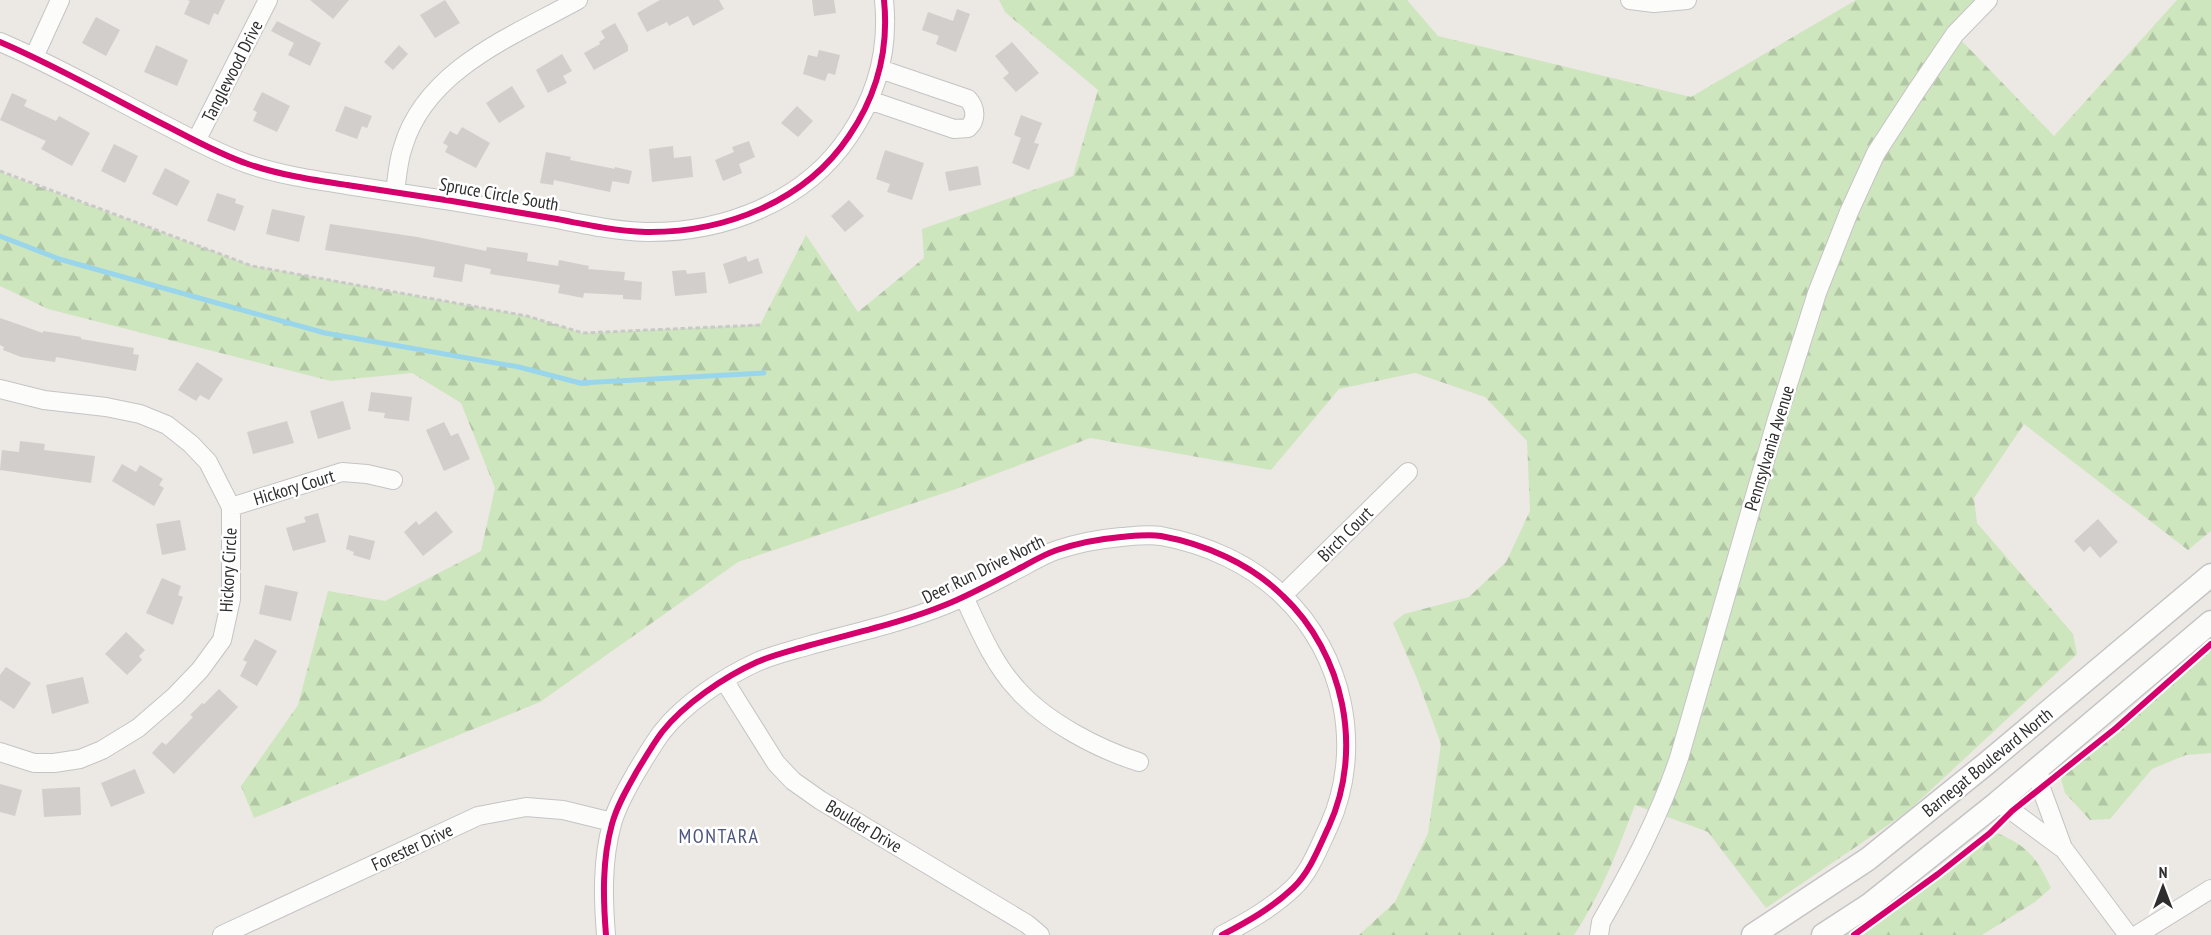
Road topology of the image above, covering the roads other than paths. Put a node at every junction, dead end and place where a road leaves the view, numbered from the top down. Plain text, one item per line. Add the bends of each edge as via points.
1 (60, 0) edge
2 (268, 0) edge
3 (578, 0) edge
4 (884, 0) edge
5 (1630, 0) edge
6 (1687, 0) edge
7 (1988, 0) edge
8 (0, 42) edge
9 (34, 57) junction
10 (880, 69) junction
11 (870, 100) junction
12 (196, 141) junction
13 (395, 192) junction
14 (0, 388) edge
15 (1408, 472) dead end
16 (393, 480) dead end
17 (231, 507) junction
18 (2211, 575) edge
19 (1283, 595) junction
20 (964, 597) junction
21 (2211, 622) edge
22 (724, 680) junction
23 (0, 753) edge
24 (1139, 762) dead end
25 (2039, 768) junction
26 (1997, 803) junction
27 (612, 822) junction
28 (2063, 848) junction
29 (2211, 889) edge
30 (1596, 931) edge
31 (222, 935) edge
32 (606, 935) edge
33 (1040, 935) edge
34 (1222, 935) edge
35 (1753, 935) edge
36 (1823, 935) edge
37 (2128, 935) edge
38 (2137, 935) edge

1 - 9 street
2 - 12 street, Tanglewood Drive
3 - 13 street via 475,57 440,85 415,118 403,147
4 - 10 street, Spruce Circle South via 885,37
5 - 6 street
7 - 30 street, Pennsylvania Avenue via 1955,34 1915,93 1876,153 1850,212 1817,294 1777,419 1666,796
8 - 9 street, Spruce Circle South
9 - 12 street, Spruce Circle South
10 - 11 street, Spruce Circle South
10 - 11 street via 968,99 975,108 974,120 968,128 954,129
11 - 13 street, Spruce Circle South via 841,148 803,185 765,208 700,228 648,232 603,228
12 - 13 street, Spruce Circle South via 249,165 276,172
14 - 17 street, Hickory Circle via 44,400 140,414 166,425 208,462
15 - 19 street, Birch Court
16 - 17 street, Hickory Court via 342,472
17 - 23 street, Hickory Circle via 231,599 222,640 200,670 138,728 102,750 80,759 34,764
18 - 35 street, Barnegat Boulevard North via 1868,859
19 - 20 street, Deer Run Drive North via 1226,557 1195,544 1157,536 1091,540 1054,550
19 - 34 street, Deer Run Drive North via 1324,651 1340,692 1346,758 1342,789 1312,863 1294,887 1255,918
20 - 22 street, Deer Run Drive North via 920,615 758,662
20 - 24 street via 994,657 1017,690 1091,743
21 - 25 street, Barnegat Boulevard North
22 - 27 street, Deer Run Drive North via 664,729 626,790
22 - 33 street, Boulder Drive via 776,763 793,781
25 - 26 street, Barnegat Boulevard North
25 - 28 street via 2041,788
26 - 28 street
26 - 36 street, Barnegat Boulevard North via 1869,905
27 - 31 street, Forester Drive via 563,810 526,807 478,816
27 - 32 street, Deer Run Drive North via 605,862
28 - 37 street
29 - 38 street

